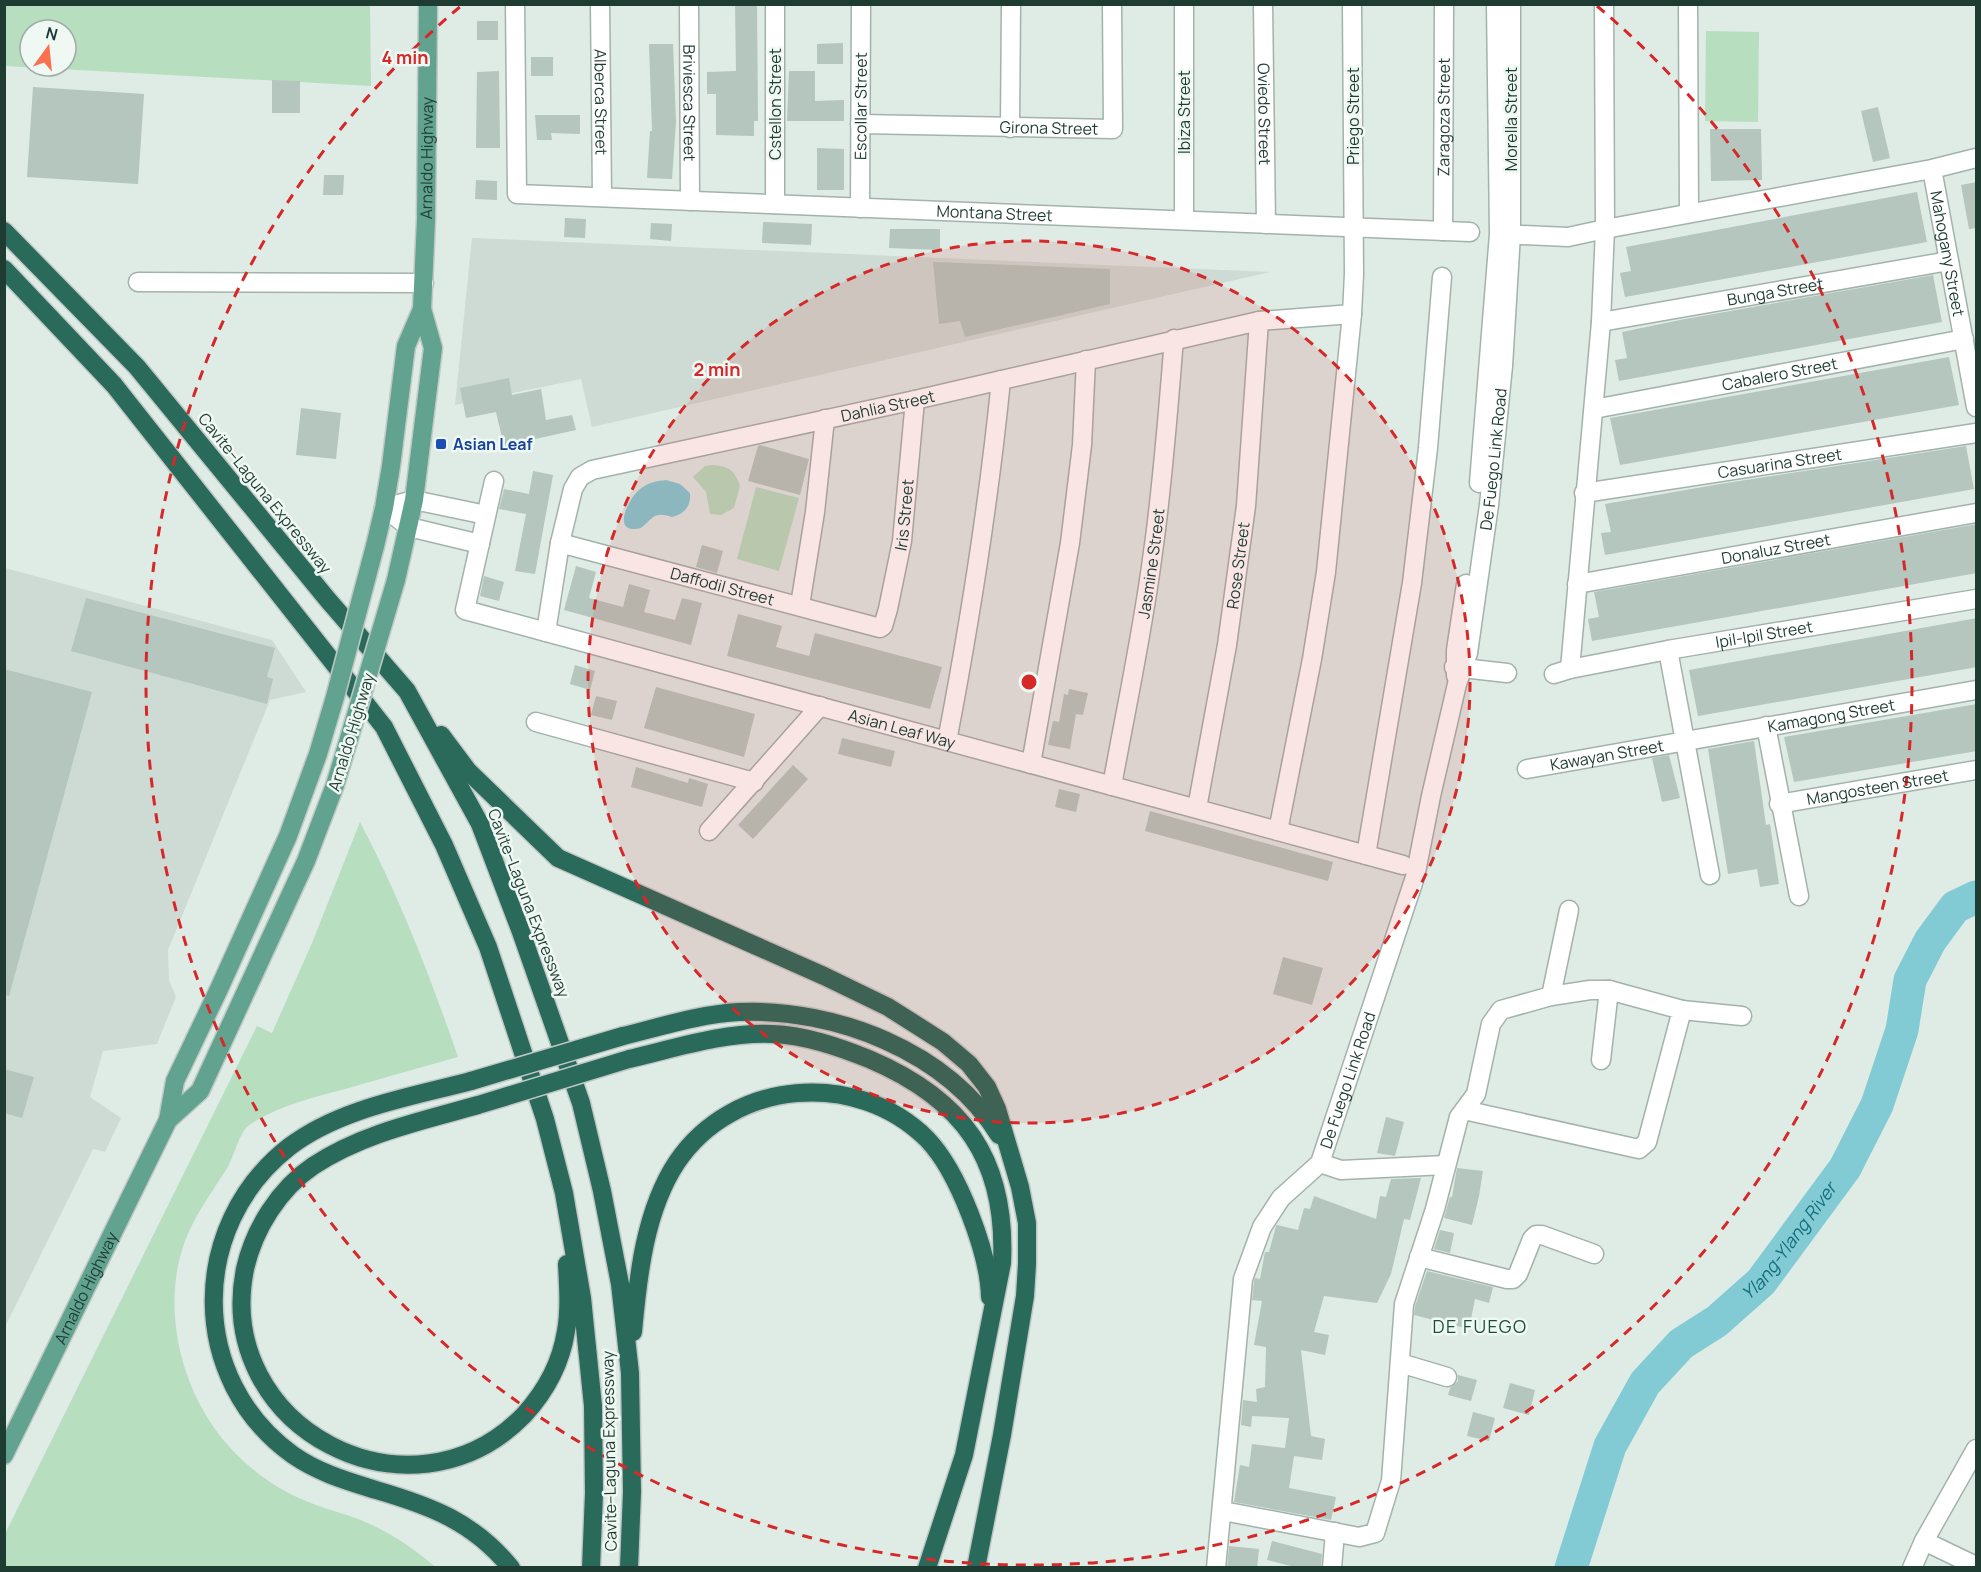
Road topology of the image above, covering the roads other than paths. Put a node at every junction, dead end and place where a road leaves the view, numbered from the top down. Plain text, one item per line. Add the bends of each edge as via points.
1 (428, 4) edge
2 (515, 4) edge
3 (600, 4) edge
4 (689, 4) edge
5 (775, 4) edge
6 (861, 4) edge
7 (1011, 4) edge
8 (1112, 4) edge
9 (1184, 4) edge
10 (1263, 4) edge
11 (1352, 4) edge
12 (1444, 4) edge
13 (1496, 4) edge
14 (1511, 4) edge
15 (1604, 4) edge
16 (1689, 4) edge
17 (860, 124) junction
18 (1011, 128) junction
19 (1977, 158) edge
20 (1932, 169) junction
21 (602, 198) junction
22 (690, 201) junction
23 (775, 204) junction
24 (860, 208) junction
25 (1689, 213) junction
26 (1184, 220) junction
27 (1266, 224) junction
28 (1353, 227) junction
29 (1605, 229) junction
30 (4, 231) edge
31 (1443, 231) junction
32 (1470, 232) dead end
33 (1505, 234) junction
34 (1949, 261) junction
35 (4, 269) edge
36 (1442, 277) dead end
37 (138, 282) dead end
38 (424, 283) junction
39 (422, 309) junction
40 (1352, 314) junction
41 (1259, 321) junction
42 (1601, 322) junction
43 (1174, 339) junction
44 (1964, 339) junction
45 (1086, 360) junction
46 (1001, 380) junction
47 (915, 400) junction
48 (1977, 407) edge
49 (1594, 409) junction
50 (825, 419) junction
51 (1977, 433) edge
52 (494, 481) dead end
53 (1584, 493) junction
54 (414, 500) junction
55 (384, 508) junction
56 (1977, 513) edge
57 (486, 515) junction
58 (409, 527) junction
59 (560, 543) junction
60 (480, 544) junction
61 (1577, 584) junction
62 (1977, 599) edge
63 (800, 605) junction
64 (883, 626) joint
65 (546, 632) junction
66 (1668, 650) junction
67 (1459, 673) junction
68 (1507, 673) dead end
69 (1977, 690) edge
70 (407, 691) junction
71 (820, 706) junction
72 (536, 722) dead end
73 (1766, 726) junction
74 (1685, 740) junction
75 (947, 741) junction
76 (1031, 764) junction
77 (1527, 769) dead end
78 (1977, 770) edge
79 (754, 782) junction
80 (1112, 786) junction
81 (1779, 804) junction
82 (1197, 808) junction
83 (709, 831) dead end
84 (1278, 831) junction
85 (1366, 855) junction
86 (1403, 865) dead end
87 (1710, 875) dead end
88 (1799, 896) dead end
89 (1569, 910) dead end
90 (1609, 990) junction
91 (1551, 996) junction
92 (1682, 1010) junction
93 (1742, 1016) dead end
94 (1602, 1060) dead end
95 (1464, 1110) junction
96 (168, 1120) junction
97 (1320, 1163) junction
98 (1446, 1165) junction
99 (1015, 1166) junction
100 (564, 1193) junction
101 (1594, 1254) dead end
102 (1419, 1257) junction
103 (990, 1324) junction
104 (1400, 1363) junction
105 (630, 1373) junction
106 (1448, 1377) dead end
107 (1977, 1449) edge
108 (4, 1455) edge
109 (1223, 1511) junction
110 (1335, 1532) junction
111 (1924, 1541) junction
112 (1977, 1566) edge
113 (511, 1568) edge
114 (591, 1568) edge
115 (629, 1568) edge
116 (927, 1568) edge
117 (976, 1568) edge
118 (1216, 1568) edge
119 (1332, 1568) edge
120 (1912, 1568) edge

1 - 38 main road, Arnaldo Highway
2 - 21 street, Montana Street via 517,194
3 - 21 street, Alberca Street
4 - 22 street, Briviesca Street
5 - 23 street, Cstellon Street
6 - 17 street, Escollar Street
7 - 18 street
8 - 18 street, Girona Street via 1113,129
9 - 26 street, Ibiza Street
10 - 27 street, Oviedo Street
11 - 28 street, Priego Street
12 - 31 street, Zaragoza Street
13 - 33 street, Morella Street
14 - 33 street, Morella Street
15 - 29 street
16 - 25 street
17 - 18 street, Girona Street
17 - 24 street, Escollar Street
19 - 20 street
20 - 25 street
20 - 34 street, Mahogany Street
21 - 22 street, Montana Street
22 - 23 street, Montana Street
23 - 24 street, Montana Street
24 - 26 street, Montana Street
25 - 29 street
26 - 27 street, Montana Street
27 - 28 street, Montana Street
28 - 31 street, Montana Street
28 - 40 street, Priego Street
29 - 33 street via 1568,237
29 - 42 street
30 - 70 highway, Cavite–Laguna Expressway via 137,367
31 - 32 street, Montana Street
33 - 67 street, De Fuego Link Road
34 - 42 street, Bunga Street
34 - 44 street, Mahogany Street
35 - 100 highway, Cavite–Laguna Expressway via 114,385 384,727 444,845 488,947 545,1119
36 - 85 street via 1412,583
37 - 38 street
38 - 39 main road, Arnaldo Highway
39 - 54 main road, Arnaldo Highway via 433,348
39 - 55 main road, Arnaldo Highway via 406,346
40 - 41 street, Dahlia Street
40 - 84 street, Priego Street via 1326,572
41 - 43 street, Dahlia Street
41 - 82 street, Rose Street via 1246,506 1227,645
42 - 49 street
43 - 45 street, Dahlia Street
43 - 80 street, Jasmine Street via 1153,553
44 - 48 street, Mahogany Street
44 - 49 street, Cabalero Street
45 - 46 street, Dahlia Street
45 - 76 street via 1082,445 1070,543
46 - 47 street, Dahlia Street
46 - 75 street via 972,610
47 - 50 street, Dahlia Street
47 - 64 street, Iris Street via 902,541
49 - 53 street
50 - 59 street, Dahlia Street via 592,470 580,477 573,489
50 - 63 street
51 - 53 street, Casuarina Street
52 - 57 street, Asian Leaf Way
53 - 61 street
54 - 55 street
54 - 57 street
54 - 58 main road, Arnaldo Highway
55 - 58 street
55 - 96 main road, Arnaldo Highway, bridge via 318,754 288,836 175,1081
56 - 61 street, Donaluz Street
57 - 60 street, Asian Leaf Way
58 - 60 street
58 - 96 main road, Arnaldo Highway, bridge via 335,785 306,861 200,1091
59 - 63 street, Daffodil Street
59 - 65 street, Dahlia Street
60 - 65 street, Asian Leaf Way via 465,610
61 - 66 street, Ipil-Ipil Street via 1562,672
62 - 66 street, Ipil-Ipil Street
63 - 64 street, Daffodil Street via 876,628
65 - 71 street, Asian Leaf Way
66 - 74 street
67 - 68 street
67 - 97 street, De Fuego Link Road via 1415,877
69 - 73 street, Kamagong Street
70 - 99 highway via 468,771 558,858 824,976 888,1007 943,1042 969,1064 987,1087
70 - 105 highway, Cavite–Laguna Expressway via 480,824 581,1103 620,1284
71 - 75 street, Asian Leaf Way
71 - 79 street
72 - 79 street
73 - 74 street, Kamagong Street
73 - 81 street
74 - 77 street, Kawayan Street
74 - 87 street
75 - 76 street, Asian Leaf Way
76 - 80 street, Asian Leaf Way
78 - 81 street, Mangosteen Street
79 - 83 street
80 - 82 street, Asian Leaf Way
81 - 88 street
82 - 84 street, Asian Leaf Way
84 - 85 street, Asian Leaf Way
85 - 86 street, Asian Leaf Way
89 - 91 street
90 - 91 street
90 - 92 street
90 - 94 street
91 - 95 street via 1501,1010 1491,1024 1476,1094
92 - 93 street
92 - 95 street via 1647,1142 1639,1149
95 - 98 street
96 - 108 main road, Arnaldo Highway
97 - 98 street via 1341,1170
97 - 109 street, De Fuego Link Road via 1281,1198 1262,1227 1243,1279
98 - 102 street
99 - 113 highway, bridge via 991,1122 959,1086 909,1052 851,1029 766,1012 700,1018 622,1036 375,1106 307,1135 275,1160 247,1192 225,1232 215,1273 214,1316 222,1357 238,1394 262,1427 302,1461 330,1476 411,1500 458,1521 482,1536
99 - 117 highway via 1027,1223 1024,1296
100 - 103 highway, bridge via 566,1332 549,1381 511,1427 457,1457 402,1465 339,1451 307,1432 279,1406 258,1373 248,1346 242,1299 253,1242 272,1208 297,1179 332,1155 374,1134 629,1059 725,1037 774,1034 855,1054 908,1078 955,1113 986,1162 1003,1237
100 - 114 highway, Cavite–Laguna Expressway via 582,1298 593,1406
101 - 102 street via 1536,1235 1513,1279
102 - 104 street via 1404,1304
103 - 105 highway via 990,1287 982,1249 950,1169 927,1140 889,1111 859,1099 814,1091 780,1095 742,1107 711,1126 687,1149 671,1172 654,1213 643,1261
103 - 116 highway via 964,1455
104 - 106 street
104 - 110 street via 1391,1481 1375,1533 1359,1537
105 - 115 highway, Cavite–Laguna Expressway
107 - 111 street
109 - 110 street
109 - 118 street, De Fuego Link Road
110 - 119 street
111 - 112 street
111 - 120 street

